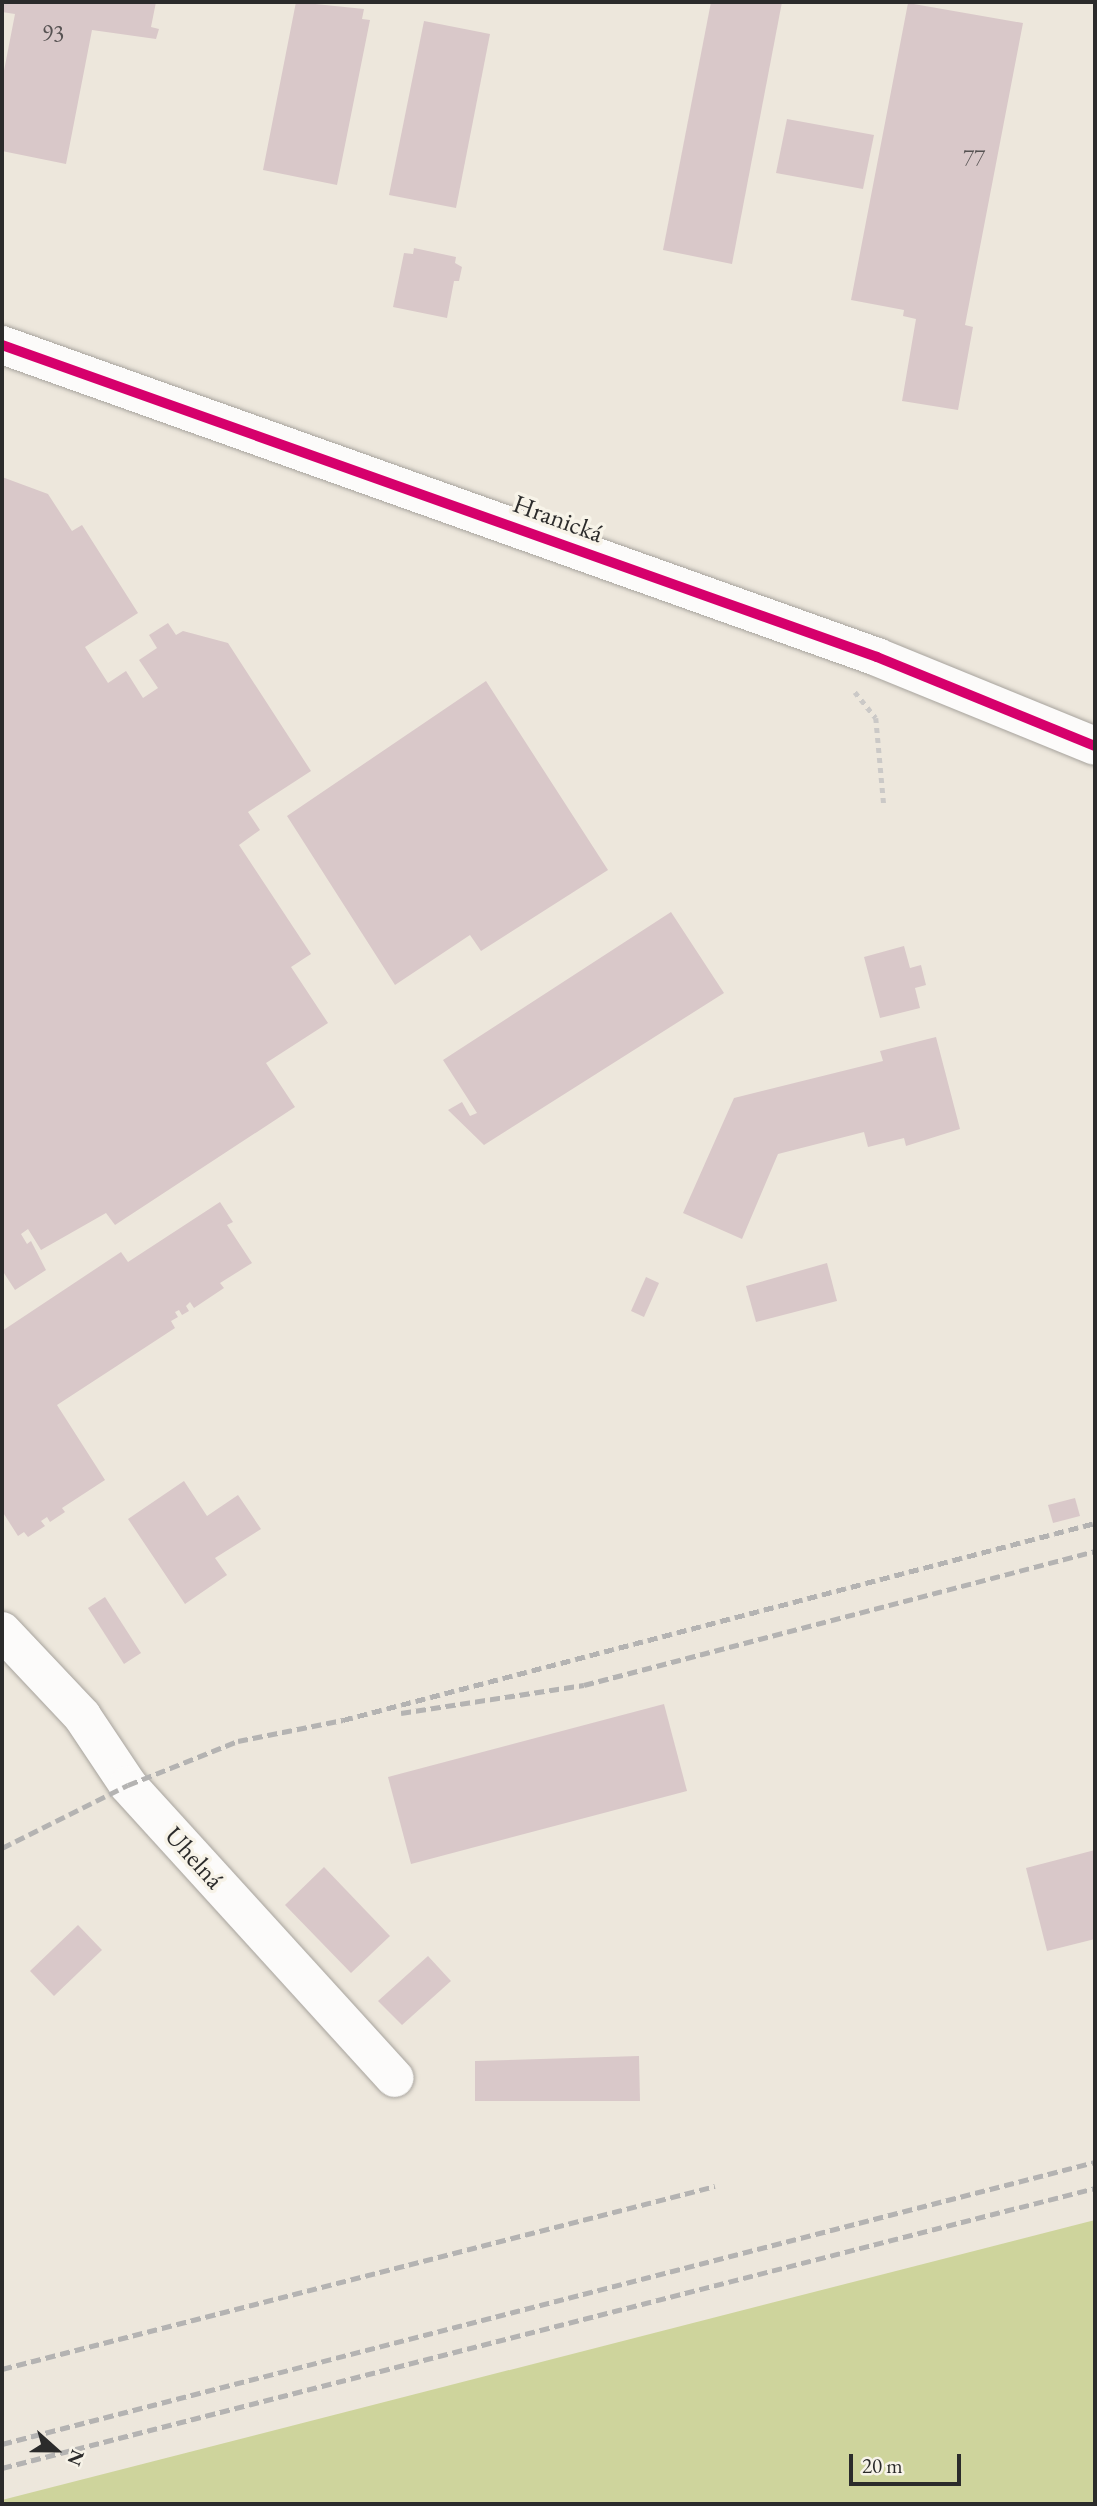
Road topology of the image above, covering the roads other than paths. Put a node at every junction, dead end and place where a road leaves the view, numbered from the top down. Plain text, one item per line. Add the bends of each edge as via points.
1 (2, 345) edge
2 (1095, 746) edge
3 (2, 1631) edge
4 (395, 2078) dead end

1 - 2 street, Hranická via 877,657
3 - 4 street, Uhelná via 82,1716 128,1785

